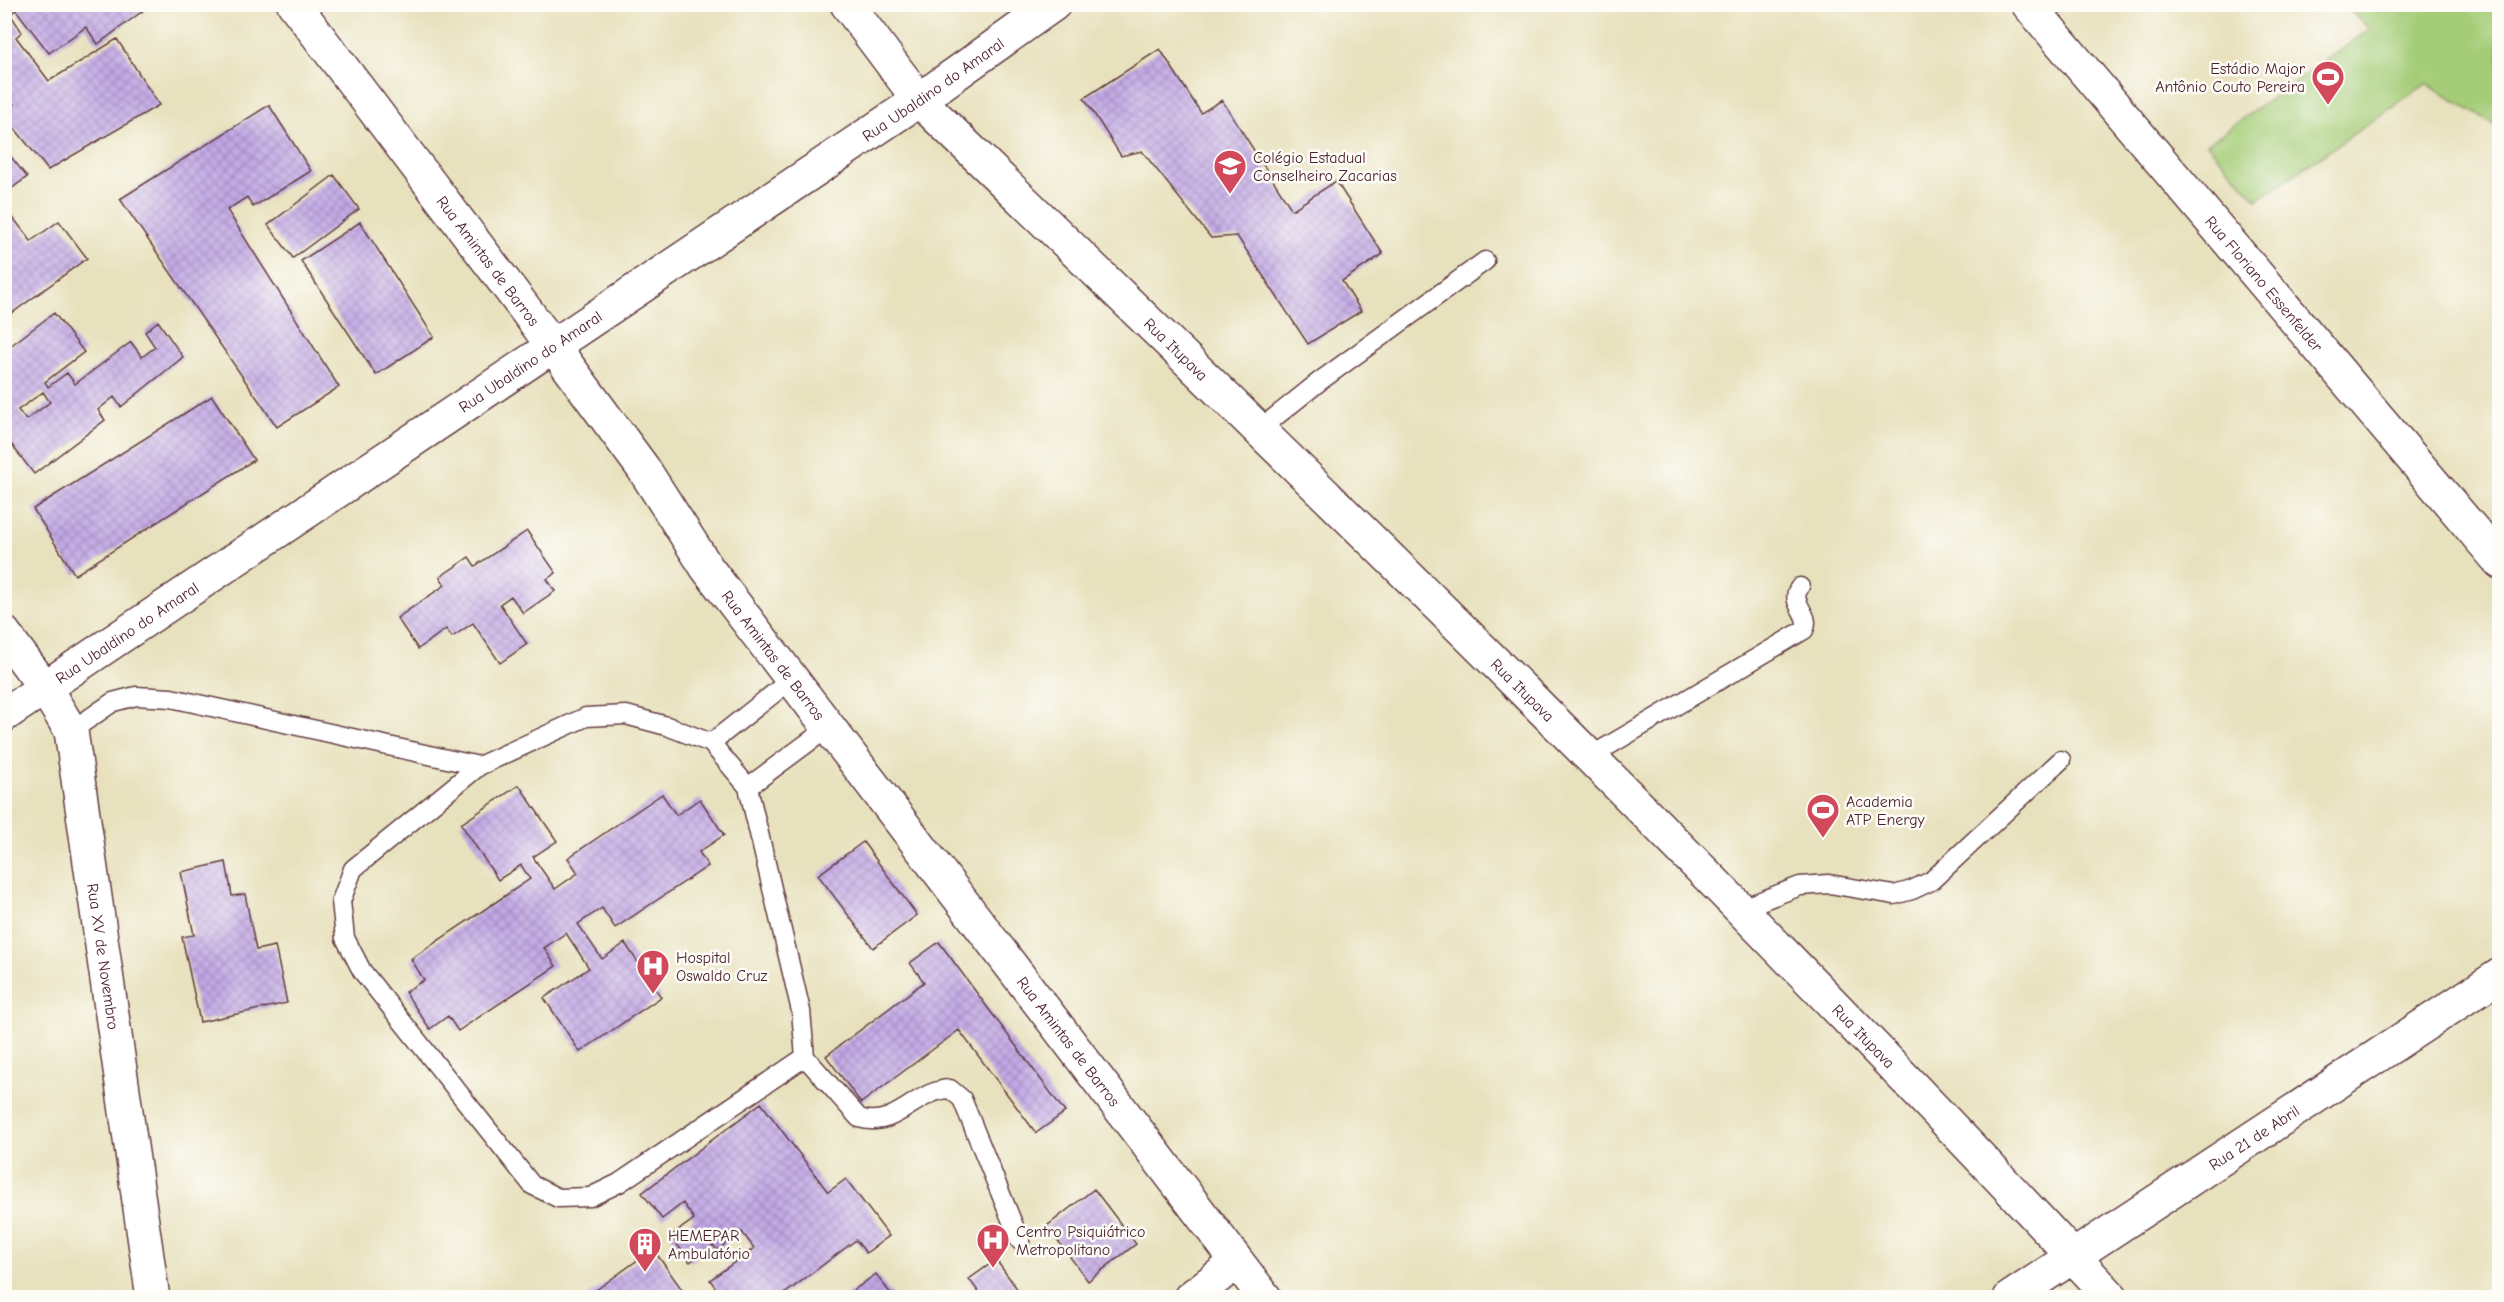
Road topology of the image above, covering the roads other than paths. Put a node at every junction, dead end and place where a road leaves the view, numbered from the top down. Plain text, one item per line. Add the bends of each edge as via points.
1 (294, 4) edge
2 (847, 4) edge
3 (1054, 4) edge
4 (2028, 4) edge
5 (919, 100) junction
6 (1485, 261) dead end
7 (553, 346) junction
8 (1260, 429) junction
9 (2499, 562) edge
10 (1800, 587) dead end
11 (4, 633) edge
12 (792, 679) junction
13 (45, 688) junction
14 (4, 715) edge
15 (829, 727) junction
16 (71, 731) junction
17 (711, 743) junction
18 (1591, 756) junction
19 (2061, 760) dead end
20 (479, 766) junction
21 (748, 787) junction
22 (1740, 909) junction
23 (2499, 975) edge
24 (806, 1057) junction
25 (1020, 1241) dead end
26 (2073, 1256) junction
27 (1237, 1262) junction
28 (153, 1298) edge
29 (1190, 1298) edge
30 (1264, 1298) edge
31 (2010, 1298) edge
32 (2112, 1298) edge

1 - 7 main road, Rua Amintas de Barros
2 - 5 main road, Rua Itupava
3 - 5 main road, Rua Ubaldino do Amaral
4 - 9 main road, Rua Floriano Essenfelder
5 - 7 main road, Rua Ubaldino do Amaral
5 - 8 main road, Rua Itupava
6 - 8 lane
7 - 12 main road, Rua Amintas de Barros via 643,468 707,568
7 - 13 main road, Rua Ubaldino do Amaral
8 - 18 main road, Rua Itupava
10 - 18 lane via 1796,600 1806,619 1804,630
11 - 13 main road, Rua XV de Novembro
12 - 15 main road, Rua Amintas de Barros
12 - 17 lane
13 - 14 main road, Rua Ubaldino do Amaral
13 - 16 main road, Rua XV de Novembro
15 - 21 lane
15 - 27 main road, Rua Amintas de Barros
16 - 20 lane via 112,702 136,696 171,698
16 - 28 main road, Rua XV de Novembro
17 - 20 lane via 626,715 586,717
17 - 21 lane
18 - 22 main road, Rua Itupava
19 - 22 lane via 1931,881 1912,890 1894,895 1829,884 1800,885
20 - 24 lane via 353,869 341,901 345,938 362,971 532,1185 558,1198 590,1197 619,1183
21 - 24 lane via 801,1011
22 - 26 main road, Rua Itupava
23 - 26 main road, Rua 21 de Abril
24 - 25 lane via 859,1118 872,1122 886,1119 938,1089 950,1089 962,1099
26 - 31 main road, Rua 21 de Abril
26 - 32 main road, Rua Itupava
27 - 29 main road
27 - 30 main road, Rua Amintas de Barros

